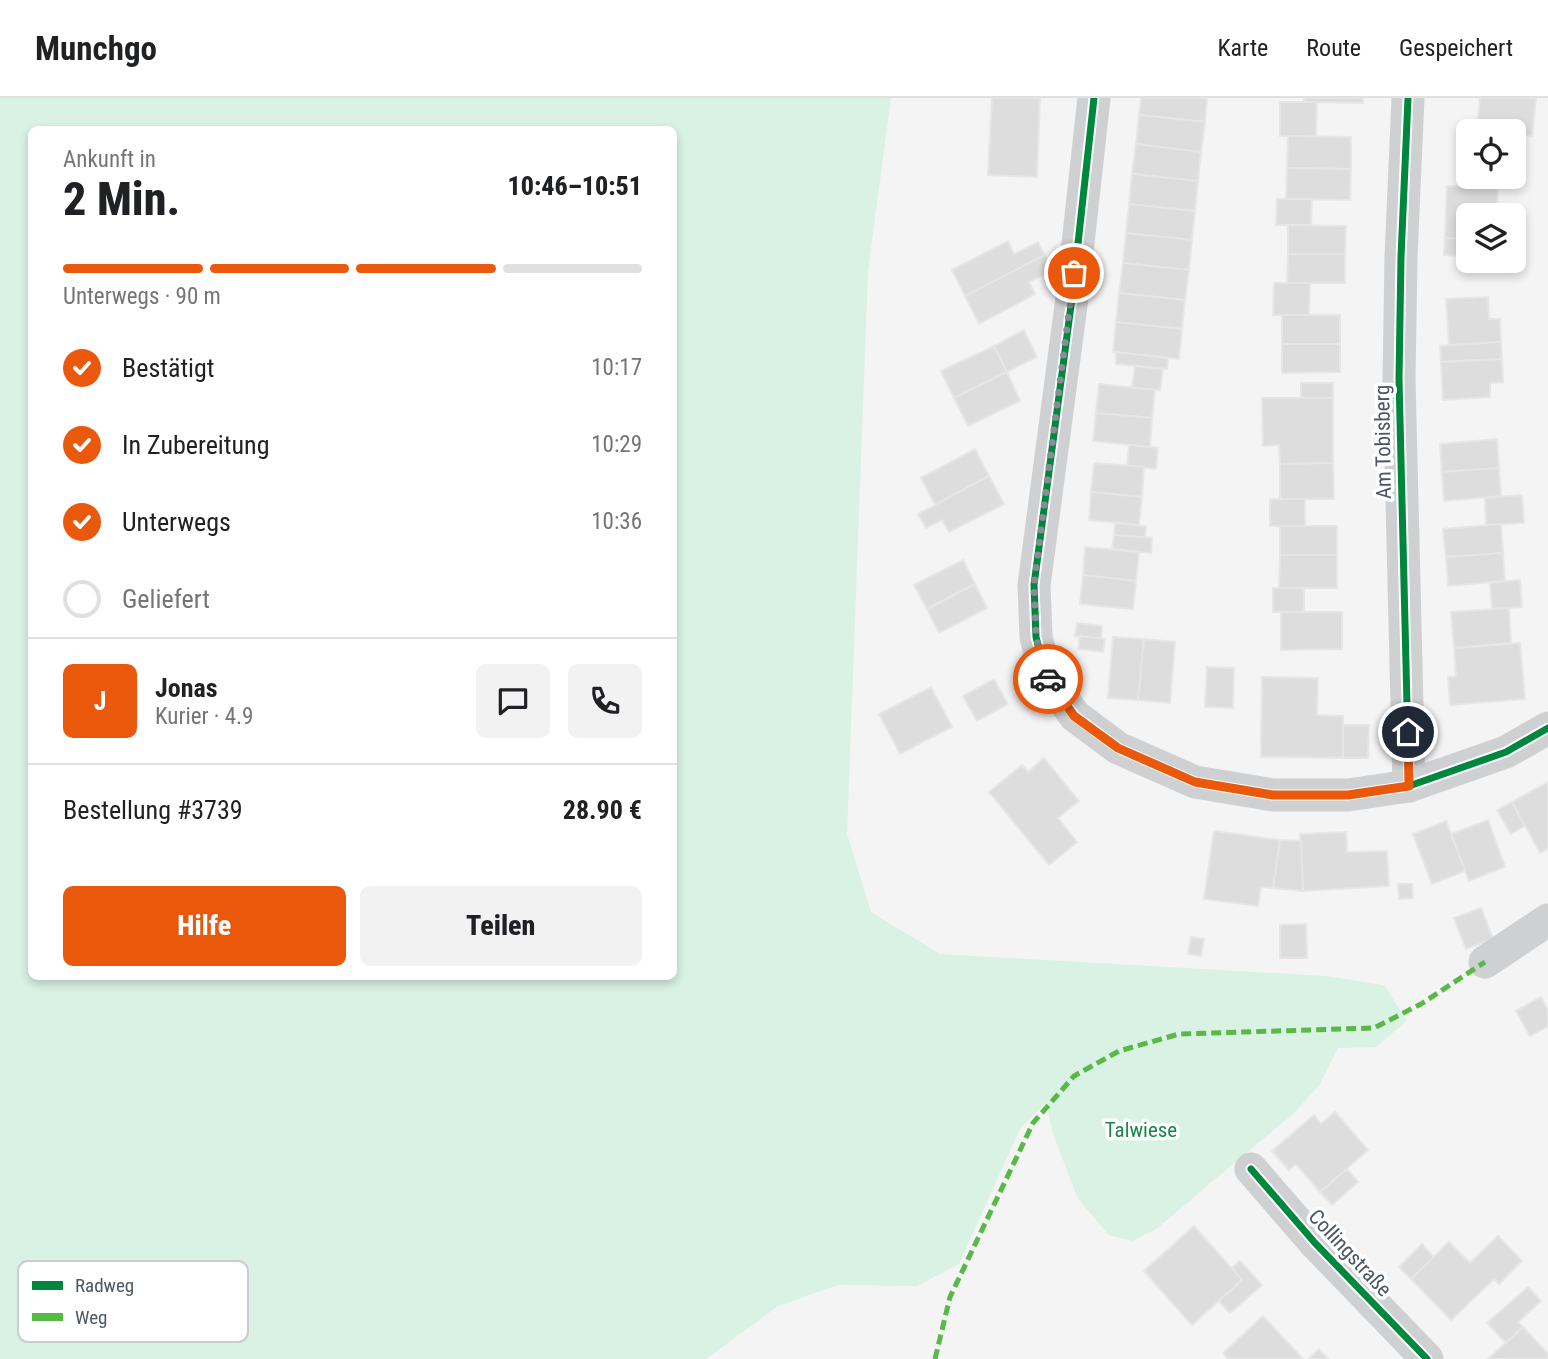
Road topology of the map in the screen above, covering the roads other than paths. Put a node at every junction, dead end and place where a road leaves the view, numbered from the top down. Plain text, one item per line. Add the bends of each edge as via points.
1 (1094, 98) edge
2 (1408, 98) edge
3 (1548, 728) edge
4 (1409, 786) junction
5 (1548, 920) edge
6 (1485, 962) dead end
7 (1251, 1169) dead end
8 (1427, 1359) edge

1 - 4 street via 1034,585 1036,637 1046,676 1074,716 1118,748 1195,782 1273,795 1348,795
2 - 4 street, Am Tobisberg via 1399,379
3 - 4 street via 1506,752
5 - 6 street
7 - 8 street, Collingstraße

